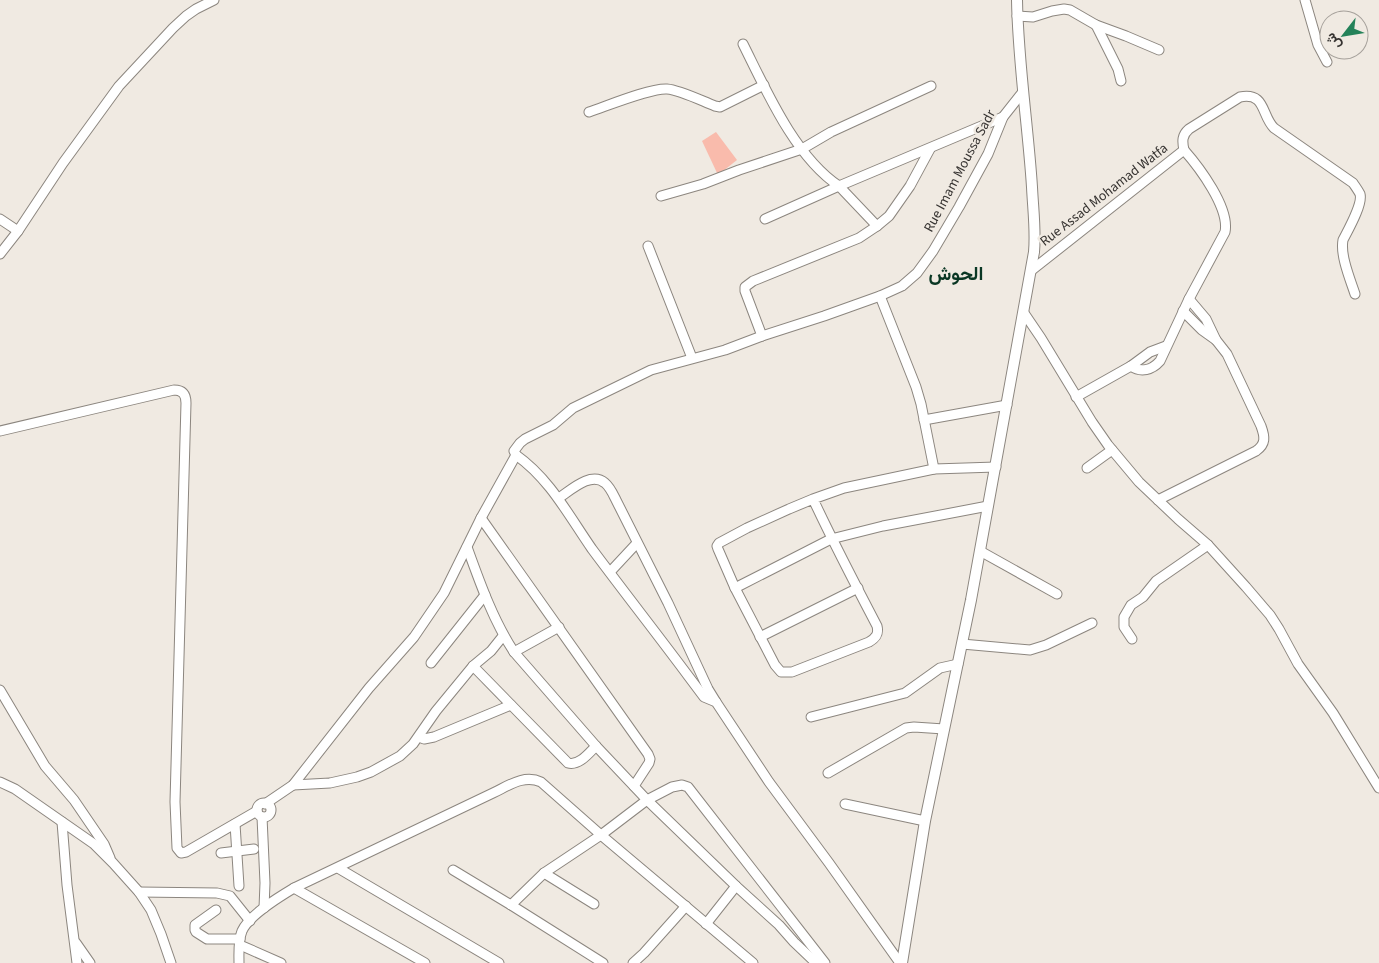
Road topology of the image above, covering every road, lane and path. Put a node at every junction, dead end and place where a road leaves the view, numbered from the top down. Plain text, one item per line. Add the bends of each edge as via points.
1 (214, 0) edge
2 (1017, 0) edge
3 (1305, 0) edge
4 (1017, 16) junction
5 (1096, 25) junction
6 (743, 44) dead end
7 (1159, 50) dead end
8 (1327, 62) dead end
9 (1121, 80) dead end
10 (764, 86) junction
11 (931, 86) dead end
12 (1022, 93) junction
13 (590, 112) dead end
14 (1003, 117) junction
15 (802, 149) junction
16 (930, 149) junction
17 (1184, 150) junction
18 (840, 186) junction
19 (661, 196) dead end
20 (0, 219) edge
21 (765, 219) dead end
22 (877, 226) junction
23 (18, 231) junction
24 (648, 246) dead end
25 (0, 254) edge
26 (1032, 270) junction
27 (1354, 294) dead end
28 (880, 296) junction
29 (1189, 299) junction
30 (1183, 312) junction
31 (1024, 313) junction
32 (762, 336) junction
33 (1216, 340) junction
34 (1166, 346) junction
35 (692, 358) junction
36 (1131, 366) junction
37 (1076, 398) junction
38 (1007, 405) junction
39 (924, 420) junction
40 (0, 430) edge
41 (1112, 450) junction
42 (516, 455) junction
43 (996, 467) junction
44 (1087, 468) dead end
45 (934, 470) junction
46 (559, 498) junction
47 (813, 499) junction
48 (1158, 500) junction
49 (988, 506) junction
50 (480, 518) junction
51 (831, 539) junction
52 (637, 543) junction
53 (1208, 545) junction
54 (467, 547) junction
55 (980, 552) junction
56 (610, 572) junction
57 (736, 588) junction
58 (858, 588) junction
59 (1057, 594) dead end
60 (485, 595) junction
61 (1092, 623) dead end
62 (559, 627) junction
63 (503, 636) junction
64 (760, 637) junction
65 (1132, 639) dead end
66 (962, 644) junction
67 (514, 652) junction
68 (430, 663) dead end
69 (696, 663) junction
70 (958, 664) junction
71 (473, 666) junction
72 (689, 677) junction
73 (0, 690) edge
74 (716, 702) junction
75 (511, 705) junction
76 (811, 717) dead end
77 (944, 729) junction
78 (419, 737) junction
79 (596, 746) junction
80 (828, 773) dead end
81 (0, 782) edge
82 (292, 785) junction
83 (634, 786) junction
84 (1379, 788) edge
85 (647, 800) junction
86 (845, 804) dead end
87 (260, 814) junction
88 (926, 821) junction
89 (62, 822) junction
90 (235, 824) junction
91 (601, 835) junction
92 (254, 849) dead end
93 (237, 851) junction
94 (221, 853) dead end
95 (112, 863) junction
96 (338, 868) junction
97 (453, 870) dead end
98 (544, 873) junction
99 (239, 886) dead end
100 (736, 886) junction
101 (294, 888) junction
102 (138, 892) junction
103 (594, 904) dead end
104 (511, 905) junction
105 (686, 906) junction
106 (264, 908) junction
107 (216, 910) dead end
108 (788, 915) junction
109 (250, 921) junction
110 (706, 924) junction
111 (779, 925) junction
112 (74, 940) junction
113 (240, 942) junction
114 (77, 963) edge
115 (90, 963) edge
116 (171, 963) edge
117 (238, 963) edge
118 (281, 963) edge
119 (425, 963) edge
120 (499, 963) edge
121 (603, 963) edge
122 (633, 963) edge
123 (754, 963) edge
124 (816, 963) edge
125 (826, 963) edge
126 (901, 963) edge

1 - 23 street via 186,16 120,86
2 - 4 main road
3 - 8 street via 1318,45
4 - 5 street via 1033,17 1064,9
4 - 12 main road
5 - 7 street
5 - 9 street
6 - 10 street
10 - 13 street via 720,107 666,89
10 - 15 street
11 - 15 street via 831,132
12 - 14 street, Rue Imam Moussa Sadr
12 - 26 main road via 1035,231
14 - 16 street
14 - 28 street, Rue Imam Moussa Sadr via 988,154 925,263 902,286
15 - 18 street via 825,176
15 - 19 street
16 - 18 street
16 - 22 street via 910,186 889,216
17 - 26 street, Rue Assad Mohamad Watfa
17 - 27 street via 1183,136 1189,129 1240,97 1257,99 1274,128 1359,191 1359,203 1342,245
17 - 29 street, Rue Assad Mohamad Watfa via 1213,191 1226,227
18 - 21 street
18 - 22 street
20 - 23 street
22 - 32 street via 859,238 747,284 745,291
23 - 25 street
24 - 35 street
26 - 31 main road
28 - 32 street, Rue Imam Moussa Sadr
28 - 39 street via 916,387
29 - 30 street, Rue Assad Mohamad Watfa
29 - 33 street via 1206,319
30 - 33 street
30 - 34 street, Rue Assad Mohamad Watfa
31 - 37 street
31 - 38 main road
32 - 35 street, Rue Imam Moussa Sadr
33 - 48 street via 1235,369 1261,426 1263,443 1256,451
34 - 36 street via 1150,352
34 - 36 street, Rue Assad Mohamad Watfa via 1160,361 1152,368 1136,370
35 - 42 street, Rue Imam Moussa Sadr via 652,370 573,408 553,425 520,443 514,452
36 - 37 street
37 - 41 street
38 - 39 street
38 - 43 main road
39 - 45 street
40 - 90 street, Rue Imam Moussa Sadr via 174,390 183,392 186,403 175,802 177,848 186,852
41 - 44 street
41 - 48 street
42 - 46 street
42 - 50 street, Rue Imam Moussa Sadr
43 - 45 street
43 - 49 main road
45 - 47 street via 844,488
46 - 52 street via 588,480 599,479 608,486
46 - 56 street
47 - 51 street
47 - 57 street via 719,543 718,549
48 - 53 street
49 - 51 street
49 - 55 main road
50 - 54 street, Rue Imam Moussa Sadr
50 - 62 street
51 - 57 street
51 - 58 street
52 - 56 street
52 - 69 street
53 - 65 street via 1156,581 1130,605 1124,617 1124,627
53 - 84 street via 1270,615
54 - 60 street
54 - 82 street, Rue Imam Moussa Sadr via 444,593 414,637
55 - 59 street
55 - 66 main road
56 - 72 street
57 - 64 street
58 - 64 street
58 - 64 street via 877,626 877,636 869,642 786,673 774,665
60 - 63 street
60 - 68 street
61 - 66 street via 1030,650
62 - 67 street
62 - 83 street via 648,754 649,763
63 - 67 street
63 - 71 street
66 - 70 main road
67 - 79 street
69 - 72 street
69 - 74 street
70 - 76 street via 940,668 905,693
70 - 77 main road
71 - 75 street
71 - 78 street
72 - 74 street via 704,697
73 - 95 street via 45,766 74,800 104,844
74 - 126 street via 768,782
75 - 78 street via 434,738
75 - 79 street via 568,763 577,763
77 - 80 street via 906,728
77 - 88 main road
78 - 82 street via 400,756 371,772 330,783
79 - 83 street
81 - 89 street
82 - 87 street, Rue Imam Moussa Sadr via 268,807 259,806
83 - 85 street
85 - 91 street
85 - 100 street
85 - 108 street via 672,788 688,787
86 - 88 street
87 - 90 street, Rue Imam Moussa Sadr
87 - 106 street
88 - 126 main road
89 - 95 street via 94,844
89 - 112 street
90 - 93 street
91 - 96 street via 541,782 530,778
91 - 98 street
91 - 105 street
92 - 93 street
93 - 94 street
93 - 99 street
95 - 102 street
96 - 101 street
96 - 120 street
97 - 104 street
98 - 103 street
98 - 104 street
100 - 110 street
100 - 111 street
101 - 106 street
101 - 119 street
102 - 109 street via 230,896
102 - 116 street via 151,910
104 - 121 street
105 - 110 street
105 - 122 street
106 - 109 street
107 - 113 street via 195,924 194,930 207,939
108 - 111 street
108 - 125 street
109 - 113 street
110 - 123 street
111 - 124 street
112 - 114 street
112 - 115 street
113 - 117 street
113 - 118 street

